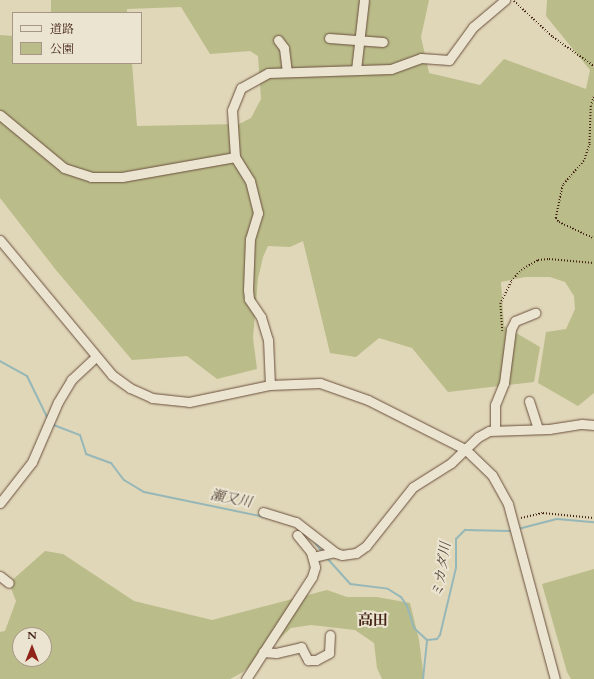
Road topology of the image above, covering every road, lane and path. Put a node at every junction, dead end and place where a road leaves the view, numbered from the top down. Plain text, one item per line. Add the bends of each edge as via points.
1 (364, 0) edge
2 (505, 0) edge
3 (512, 0) edge
4 (329, 38) dead end
5 (278, 40) dead end
6 (358, 42) junction
7 (383, 42) dead end
8 (594, 66) edge
9 (356, 70) junction
10 (287, 72) junction
11 (594, 97) edge
12 (0, 115) edge
13 (235, 157) junction
14 (594, 238) edge
15 (0, 240) edge
16 (594, 263) edge
17 (535, 313) dead end
18 (503, 337) dead end
19 (96, 357) junction
20 (270, 385) junction
21 (529, 401) dead end
22 (594, 425) edge
23 (495, 429) junction
24 (538, 429) junction
25 (465, 449) junction
26 (0, 503) edge
27 (263, 512) dead end
28 (594, 518) edge
29 (513, 520) junction
30 (297, 535) dead end
31 (334, 552) junction
32 (313, 557) junction
33 (0, 576) edge
34 (9, 583) dead end
35 (330, 635) dead end
36 (263, 652) junction
37 (246, 679) edge
38 (555, 679) edge

1 - 6 street
2 - 9 street via 473,27 449,60 420,58 391,69
3 - 8 path via 553,37
4 - 6 street
5 - 10 street via 284,48
6 - 7 street
6 - 9 street
9 - 10 street
10 - 13 street via 261,76 245,84 238,93 232,110
11 - 14 path via 591,106 590,144 584,161 563,185 556,218 559,222
12 - 13 street via 64,168 90,177 122,177
13 - 20 street via 250,181 257,204 258,213 250,239 248,290 249,299 261,317 268,340
15 - 19 street
16 - 18 path via 538,260 521,270 511,281 500,304
17 - 23 street via 515,321 512,329 504,383 495,405
19 - 20 street via 112,375 130,388 162,400 189,402
19 - 26 street via 71,380 58,402 32,462
20 - 25 street via 311,382 336,386
21 - 24 street
22 - 24 street via 572,424
23 - 24 street
23 - 25 street via 478,437
25 - 29 street via 492,475
25 - 31 street via 451,463 413,487 366,546 356,553 342,555
27 - 31 street via 296,522
28 - 29 path via 543,513
29 - 38 street
30 - 32 street
31 - 32 street
32 - 36 street via 315,567 312,577
33 - 34 street
35 - 36 street via 329,653 316,660 308,660 301,647 276,653
36 - 37 street

